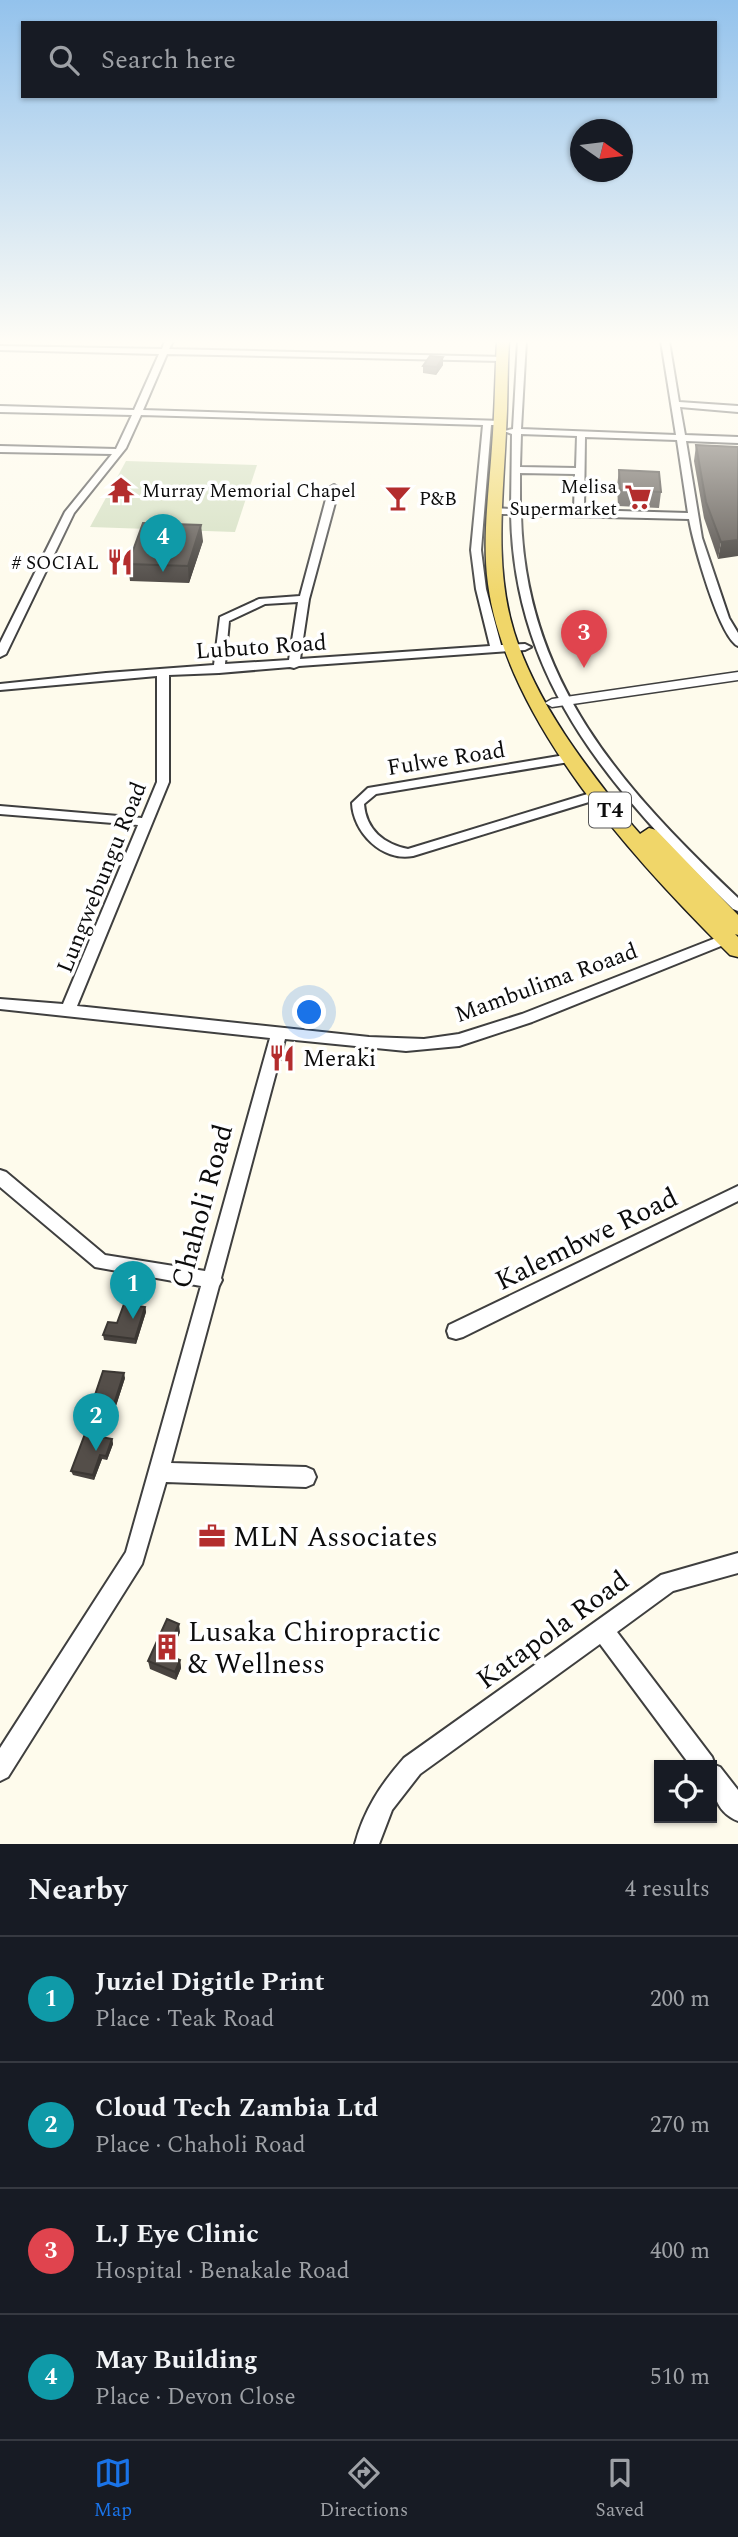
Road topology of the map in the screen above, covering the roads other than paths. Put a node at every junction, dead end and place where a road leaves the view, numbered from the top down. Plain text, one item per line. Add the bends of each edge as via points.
1 (131, 427) edge
2 (503, 427) junction
3 (679, 427) edge
4 (581, 434) junction
5 (681, 438) junction
6 (738, 440) edge
7 (0, 449) edge
8 (119, 452) junction
9 (514, 464) junction
10 (578, 471) junction
11 (334, 488) dead end
12 (505, 511) junction
13 (579, 513) junction
14 (693, 516) junction
15 (304, 599) junction
16 (738, 643) edge
17 (512, 648) junction
18 (0, 653) edge
19 (294, 666) junction
20 (219, 670) junction
21 (163, 673) junction
22 (738, 676) edge
23 (0, 687) edge
24 (558, 702) junction
25 (571, 758) junction
26 (598, 795) junction
27 (0, 810) edge
28 (146, 822) junction
29 (738, 906) edge
30 (734, 939) edge
31 (0, 1003) edge
32 (68, 1010) junction
33 (279, 1033) junction
34 (0, 1177) edge
35 (738, 1193) edge
36 (213, 1280) junction
37 (456, 1331) dead end
38 (159, 1472) junction
39 (306, 1477) dead end
40 (738, 1563) edge
41 (603, 1631) junction
42 (701, 1760) edge
43 (0, 1769) edge
44 (717, 1782) edge
45 (738, 1810) edge
46 (368, 1844) edge

1 - 8 street
2 - 4 street
2 - 9 main road, T4
2 - 12 main road, T4
2 - 17 street via 476,550 481,589
3 - 5 street
4 - 5 street
4 - 10 street
5 - 6 street
5 - 14 street
7 - 8 street
8 - 18 street via 68,514
9 - 10 street
9 - 12 main road, T4
10 - 13 street
11 - 15 street
12 - 13 street
12 - 17 main road, T4
12 - 24 street via 529,617
13 - 14 street
14 - 16 street via 708,574
15 - 19 street
15 - 20 street via 263,601 224,619
17 - 19 street, Lubuto Road
17 - 24 main road, T4
17 - 25 main road, T4
19 - 20 street, Lubuto Road
20 - 21 street, Lubuto Road
21 - 23 street, Lubuto Road
21 - 28 street, Lungwebungu Road via 164,774
22 - 24 street
24 - 29 street via 630,792
24 - 30 main road, T4 via 586,759 691,880
25 - 26 main road, T4
25 - 26 street, Fulwe Road via 372,791 358,803 357,811 365,831 374,839 408,853
26 - 30 main road, T4 via 680,892
27 - 28 street
28 - 32 street, Lungwebungu Road
30 - 33 street, Mambulima Roaad via 457,1040 397,1044
31 - 32 street, Mambulima Roaad
32 - 33 street, Mambulima Roaad
33 - 36 street, Chaholi Road
34 - 36 street via 101,1262
35 - 37 street, Kalembwe Road
36 - 38 street, Chaholi Road
38 - 39 street
38 - 43 street, Chaholi Road via 135,1558
40 - 41 street, Katapola Road via 667,1582
41 - 42 street
41 - 46 street, Katapola Road via 412,1766 388,1791
44 - 45 street

